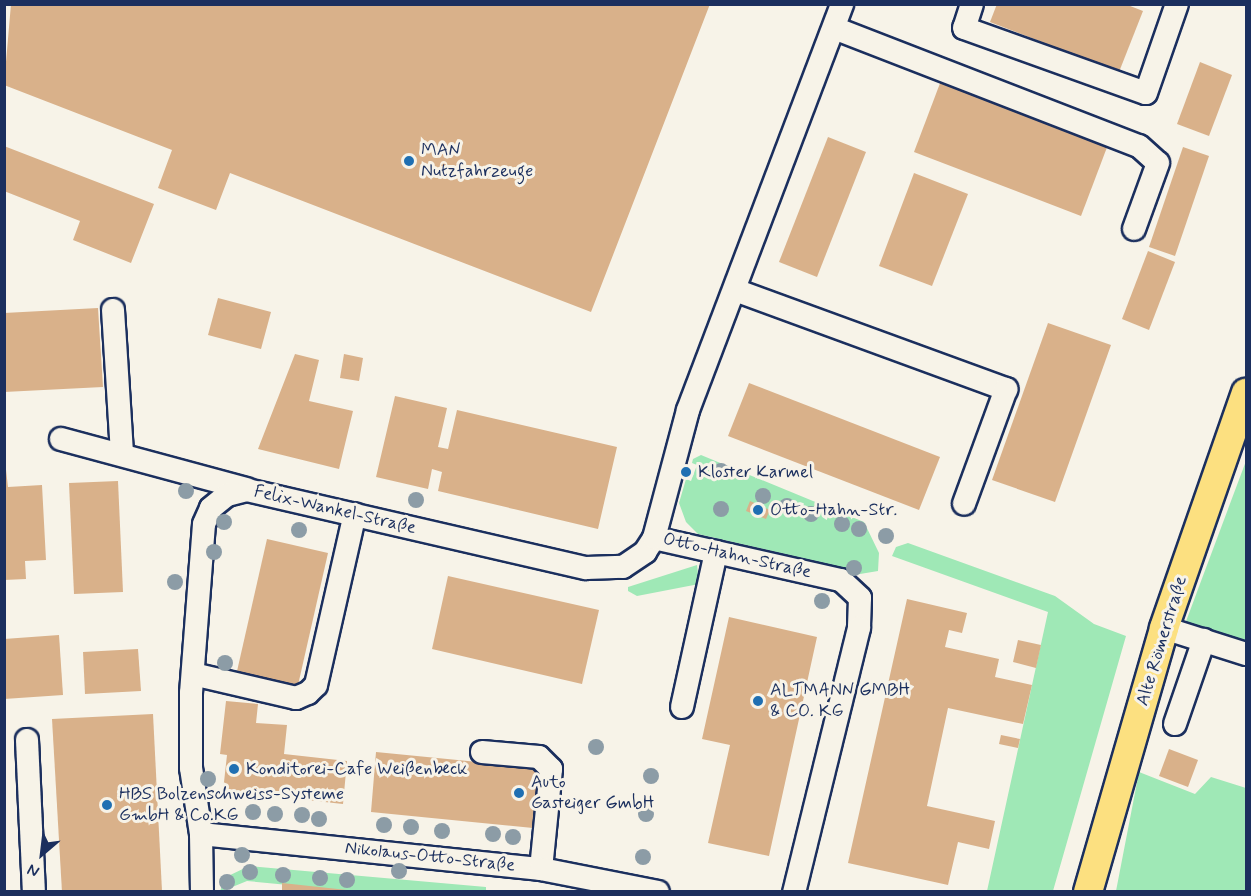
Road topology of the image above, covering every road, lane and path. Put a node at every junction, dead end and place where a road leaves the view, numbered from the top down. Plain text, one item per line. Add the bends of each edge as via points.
1 (842, 4) edge
2 (972, 4) edge
3 (1177, 4) edge
4 (834, 28) junction
5 (1134, 229) dead end
6 (735, 290) junction
7 (113, 309) dead end
8 (1246, 393) edge
9 (61, 439) dead end
10 (122, 455) junction
11 (247, 490) junction
12 (964, 504) dead end
13 (354, 514) junction
14 (654, 538) junction
15 (716, 552) junction
16 (1164, 628) junction
17 (1204, 640) junction
18 (1246, 654) edge
19 (193, 674) junction
20 (682, 707) dead end
21 (1175, 724) dead end
22 (27, 741) dead end
23 (482, 752) dead end
24 (201, 834) junction
25 (541, 869) junction
26 (34, 891) edge
27 (202, 891) edge
28 (658, 891) edge
29 (794, 891) edge
30 (1088, 891) edge

1 - 4 street, Otto-Hahn-Straße
2 - 3 street via 964,28 1146,93
4 - 5 street via 1139,146 1158,163
4 - 6 street, Otto-Hahn-Straße
6 - 12 street via 1006,389
6 - 14 street, Otto-Hahn-Straße via 679,437
7 - 10 street
8 - 16 main road, Alte Römerstraße
9 - 10 street
10 - 11 street
11 - 13 street, Felix-Wankel-Straße
11 - 19 street, Felix-Wankel-Straße via 226,495 211,508 204,524
13 - 14 street, Felix-Wankel-Straße via 586,568 623,567 645,552
13 - 19 street via 316,685 308,693 296,698
14 - 15 street, Otto-Hahn-Straße
15 - 20 street
15 - 29 street, Otto-Hahn-Straße via 841,580 860,598 859,628
16 - 17 street
16 - 30 main road, Alte Römerstraße
17 - 18 street
17 - 21 street
19 - 24 street, Felix-Wankel-Straße via 192,768
22 - 26 street
23 - 25 street via 539,757 551,769
24 - 25 street, Nikolaus-Otto-Straße
24 - 27 street, Felix-Wankel-Straße
25 - 28 street, Nikolaus-Otto-Straße

